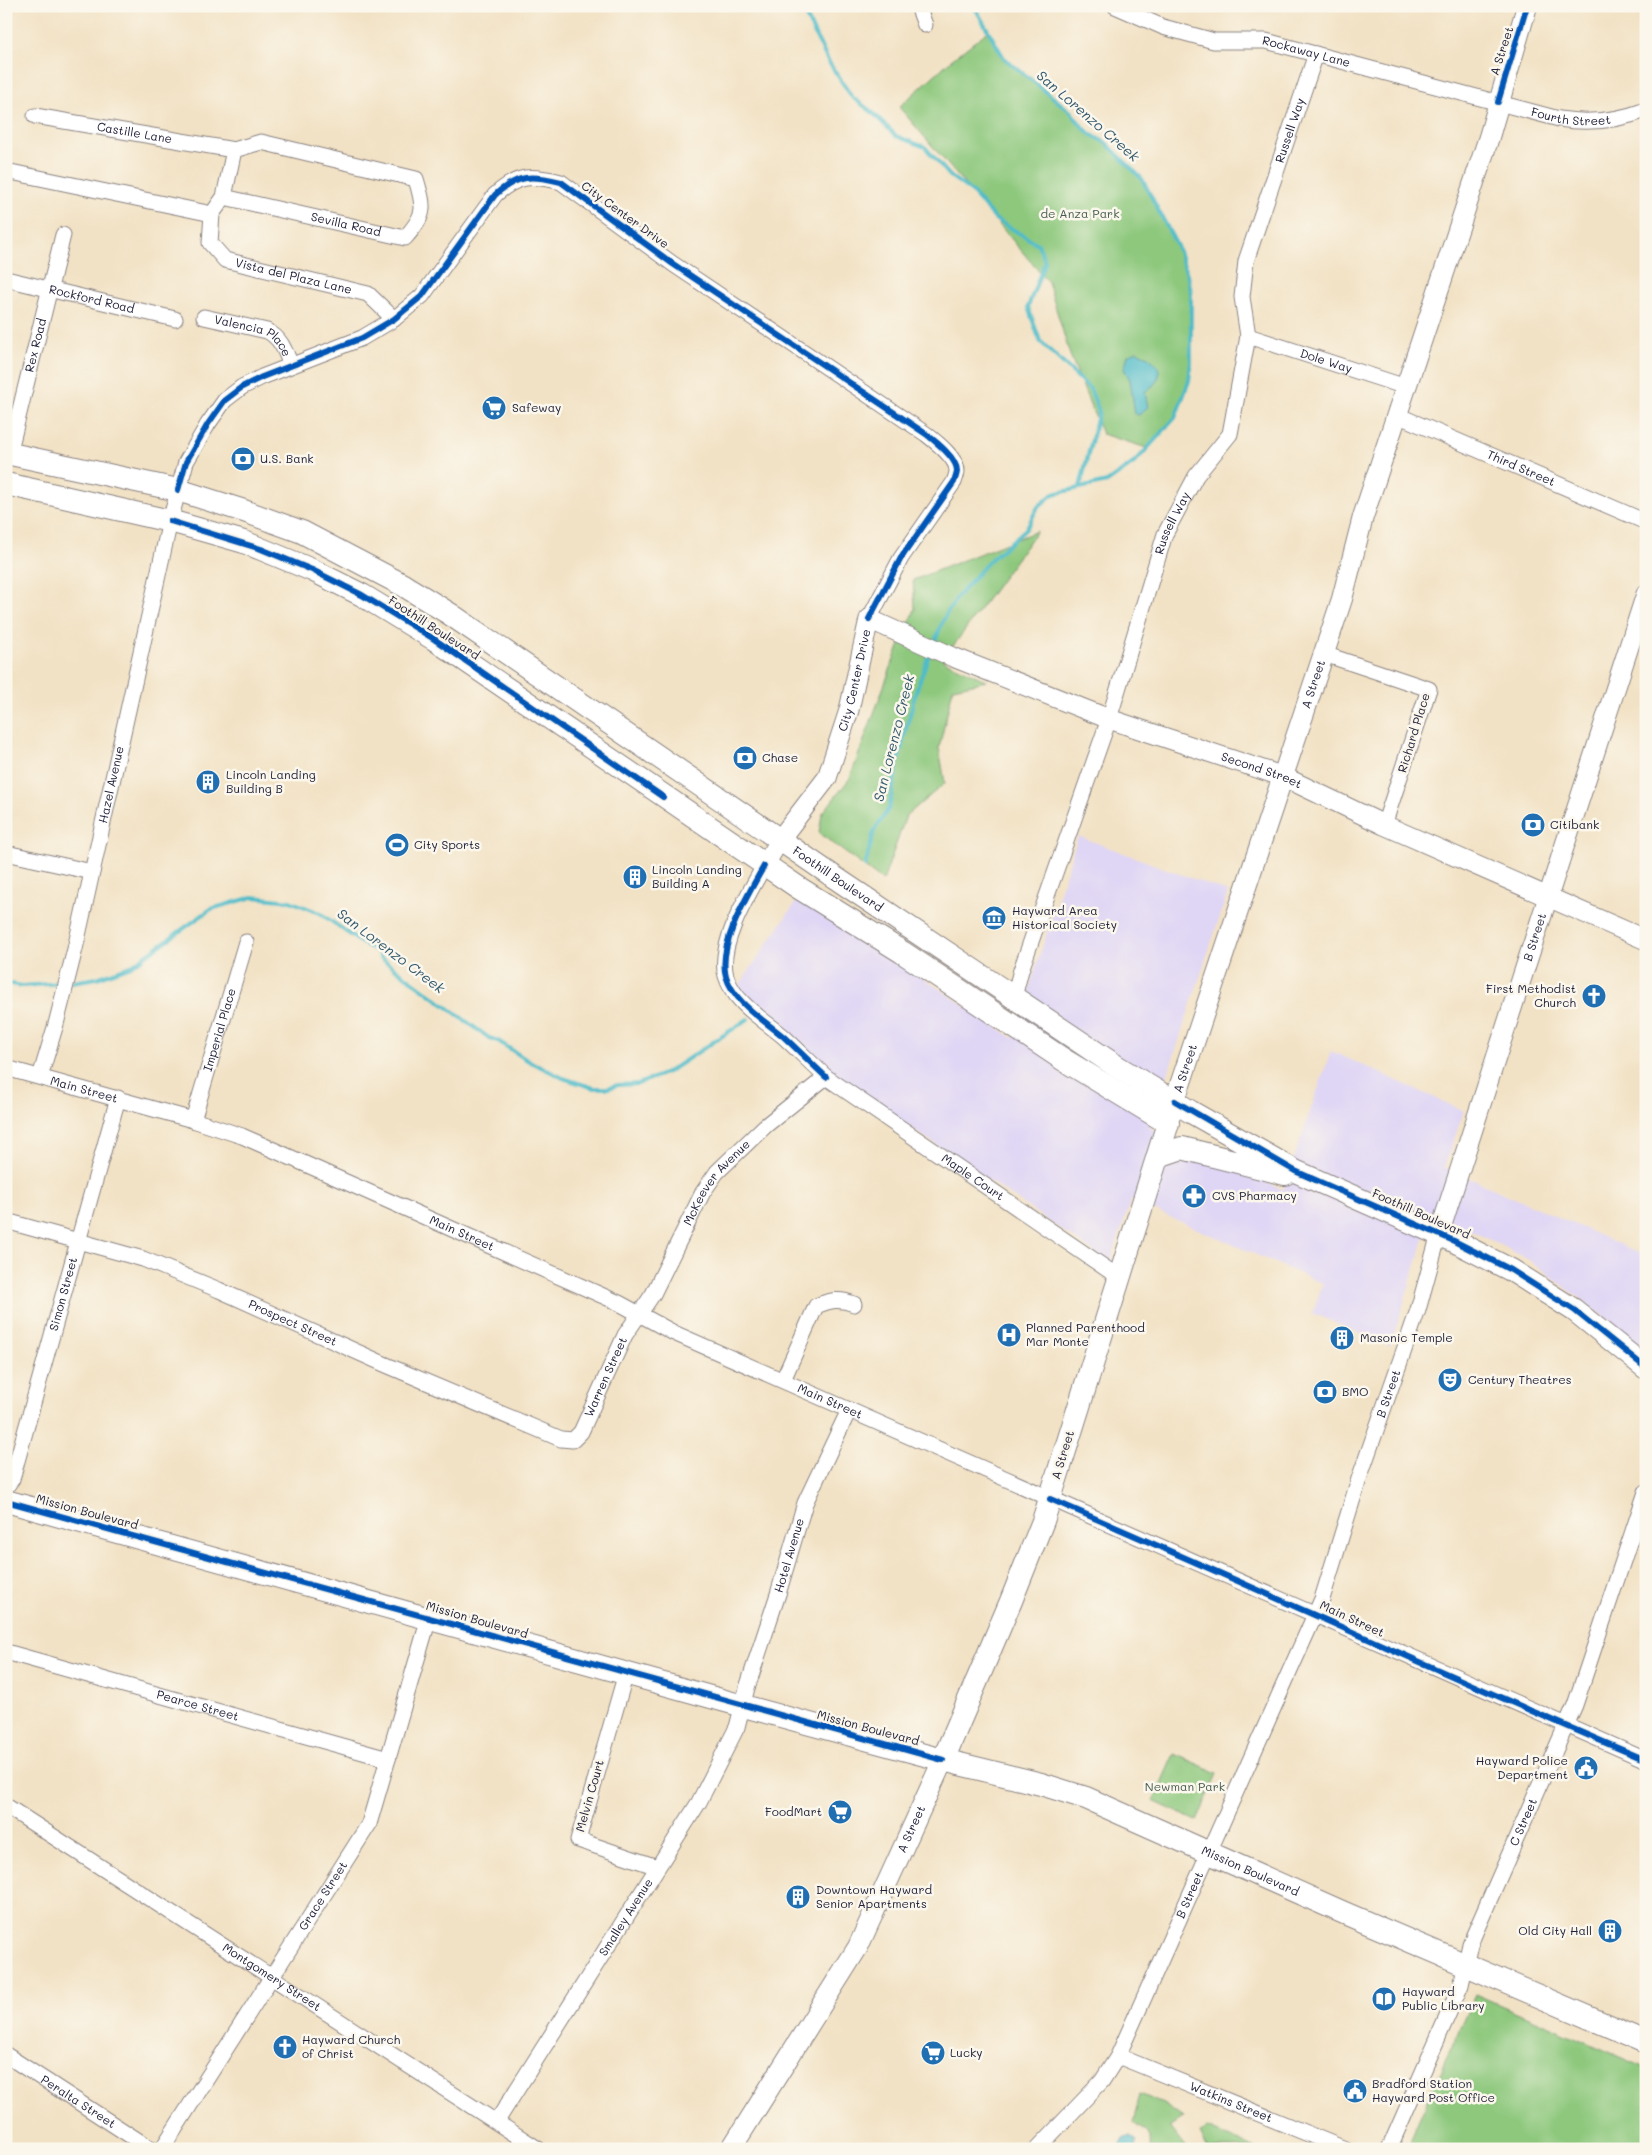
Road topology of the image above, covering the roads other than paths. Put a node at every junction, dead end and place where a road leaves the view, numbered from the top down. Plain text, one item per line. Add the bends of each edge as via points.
1 (918, 6) edge
2 (1115, 6) edge
3 (1525, 15) edge
4 (925, 25) dead end
5 (1316, 54) junction
6 (1498, 102) junction
7 (1646, 110) edge
8 (35, 116) dead end
9 (234, 150) junction
10 (6, 171) edge
11 (416, 179) joint
12 (224, 197) junction
13 (212, 214) junction
14 (63, 235) dead end
15 (6, 279) edge
16 (50, 288) junction
17 (204, 317) dead end
18 (176, 319) dead end
19 (394, 319) junction
20 (1248, 336) junction
21 (291, 365) junction
22 (1406, 387) junction
23 (1397, 415) junction
24 (8, 453) edge
25 (6, 484) edge
26 (178, 490) junction
27 (170, 520) junction
28 (1646, 522) edge
29 (1646, 594) edge
30 (869, 619) junction
31 (1324, 654) junction
32 (1109, 719) junction
33 (1284, 777) junction
34 (1384, 825) junction
35 (780, 839) junction
36 (6, 853) edge
37 (764, 866) junction
38 (92, 872) junction
39 (1548, 897) junction
40 (1646, 940) edge
41 (246, 942) dead end
42 (1014, 997) junction
43 (6, 1068) edge
44 (40, 1077) junction
45 (826, 1077) junction
46 (118, 1098) junction
47 (1175, 1101) junction
48 (194, 1120) junction
49 (1168, 1123) junction
50 (1158, 1156) junction
51 (1327, 1185) junction
52 (6, 1222) edge
53 (1439, 1234) junction
54 (78, 1242) junction
55 (1120, 1278) junction
56 (854, 1304) dead end
57 (640, 1314) junction
58 (1646, 1368) edge
59 (783, 1380) junction
60 (849, 1410) junction
61 (573, 1440) joint
62 (6, 1486) edge
63 (1646, 1492) edge
64 (1050, 1499) junction
65 (6, 1500) edge
66 (1315, 1614) junction
67 (429, 1618) junction
68 (6, 1652) edge
69 (626, 1673) junction
70 (742, 1705) junction
71 (1566, 1726) junction
72 (388, 1759) junction
73 (943, 1760) junction
74 (1646, 1760) edge
75 (6, 1806) edge
76 (1209, 1852) junction
77 (656, 1867) junction
78 (1465, 1964) junction
79 (273, 1977) junction
80 (1646, 2042) edge
81 (6, 2055) edge
82 (1118, 2056) junction
83 (496, 2122) junction
84 (151, 2149) edge
85 (162, 2149) edge
86 (538, 2149) edge
87 (731, 2149) edge
88 (1037, 2149) edge
89 (1345, 2149) edge
90 (1389, 2149) edge

1 - 4 street
2 - 5 street, Rockaway Lane via 1163,27 1214,41 1266,41
3 - 6 main road, A Street
5 - 6 street, Rockaway Lane
5 - 20 street, Russell Way via 1246,261 1242,297
6 - 7 street, Fourth Street via 1574,121 1618,119
6 - 22 main road, A Street
8 - 9 street, Castille Lane
9 - 11 street, Castille Lane via 261,142
9 - 12 street
10 - 13 street
11 - 12 street, Sevilla Road via 423,202 420,221 405,238
12 - 13 street
13 - 19 street, Vista del Plaza Lane via 210,243 225,260 368,294
14 - 16 street, Rex Road
15 - 16 street, Rockford Road
16 - 18 street, Rockford Road
16 - 24 street, Rex Road
17 - 21 street, Valencia Place via 267,330 279,339
19 - 21 street, City Center Drive via 362,338
19 - 30 street, City Center Drive via 422,296 495,195 506,185 520,178 540,177 561,182 673,264 926,434 954,462 957,471 954,482 901,558
20 - 22 street, Dole Way
20 - 32 street, Russell Way via 1230,434 1196,476 1165,534
21 - 26 street, City Center Drive via 242,387 225,400 186,462
22 - 23 main road, A Street
23 - 28 street, Third Street
23 - 31 main road, A Street via 1363,517 1344,593
24 - 26 main road, Foothill Boulevard
25 - 27 main road, Foothill Boulevard
26 - 27 street, Hazel Avenue
26 - 35 main road, Foothill Boulevard via 302,532 403,585
27 - 37 main road, Foothill Boulevard via 244,542 287,559 378,605 434,639
27 - 38 street, Hazel Avenue
29 - 39 street, B Street
30 - 32 street, Second Street
30 - 35 street, City Center Drive via 849,710 827,778
31 - 33 main road, A Street
31 - 34 street, Richard Place via 1429,689
32 - 33 street, Second Street
32 - 42 street, Russell Way
33 - 34 street, Second Street
33 - 47 main road, A Street
34 - 39 street, Second Street
35 - 37 street, City Center Drive
35 - 42 main road, Foothill Boulevard
36 - 38 street
37 - 45 street, City Center Drive via 734,922 726,954 726,975 732,990 745,1005
37 - 49 main road, Foothill Boulevard via 902,952 1064,1060
38 - 44 street, Hazel Avenue
39 - 40 street, Second Street
39 - 53 street, B Street
41 - 48 street, Imperial Place
42 - 47 main road, Foothill Boulevard
43 - 44 street, Main Street
44 - 46 street, Main Street
45 - 55 street, Maple Court
45 - 57 street, McKeever Avenue via 770,1122 717,1172 702,1192 653,1294
46 - 48 street, Main Street
46 - 54 street, Simon Street
47 - 49 main road, A Street
47 - 51 main road, Foothill Boulevard via 1295,1171
48 - 57 street, Main Street via 242,1136
49 - 50 main road, A Street
50 - 51 main road via 1182,1148
50 - 55 main road, A Street
51 - 53 main road, Foothill Boulevard
52 - 54 street, Prospect Street
53 - 58 main road, Foothill Boulevard via 1495,1261 1544,1290
53 - 66 street, B Street via 1414,1325
54 - 61 street, Prospect Street via 143,1259 561,1439
54 - 62 street, Simon Street via 12,1479
55 - 64 main road, A Street
56 - 59 street via 847,1300 832,1300 816,1306
57 - 59 street, Main Street via 674,1333
57 - 61 street, Warren Street via 625,1335 581,1432
59 - 60 street, Main Street
60 - 64 street, Main Street
60 - 70 street, Hotel Avenue via 806,1503
63 - 71 street, C Street
64 - 66 street, Main Street
64 - 73 main road, A Street via 1011,1601
65 - 67 main road, Mission Boulevard
66 - 71 street, Main Street
66 - 76 street, B Street
67 - 69 main road, Mission Boulevard
67 - 72 street, Grace Street
68 - 72 street, Pearce Street
69 - 70 main road, Mission Boulevard
69 - 77 street, Melvin Court via 578,1840
70 - 73 main road, Mission Boulevard
70 - 77 street, Smalley Avenue via 737,1727 723,1756
71 - 74 street, Main Street
71 - 78 street, C Street via 1470,1944
72 - 79 street, Grace Street via 369,1824
73 - 76 main road, Mission Boulevard via 1086,1798
73 - 87 main road, A Street via 858,1947
75 - 79 street, Montgomery Street
76 - 78 main road, Mission Boulevard
76 - 82 street, B Street
77 - 83 street, Smalley Avenue
78 - 80 main road, Mission Boulevard
78 - 90 street, C Street via 1461,1985
79 - 83 street, Montgomery Street
79 - 85 street, Grace Street
81 - 84 street, Peralta Street
82 - 88 street, B Street via 1102,2081
82 - 89 street, Watkins Street
83 - 86 street, Montgomery Street

